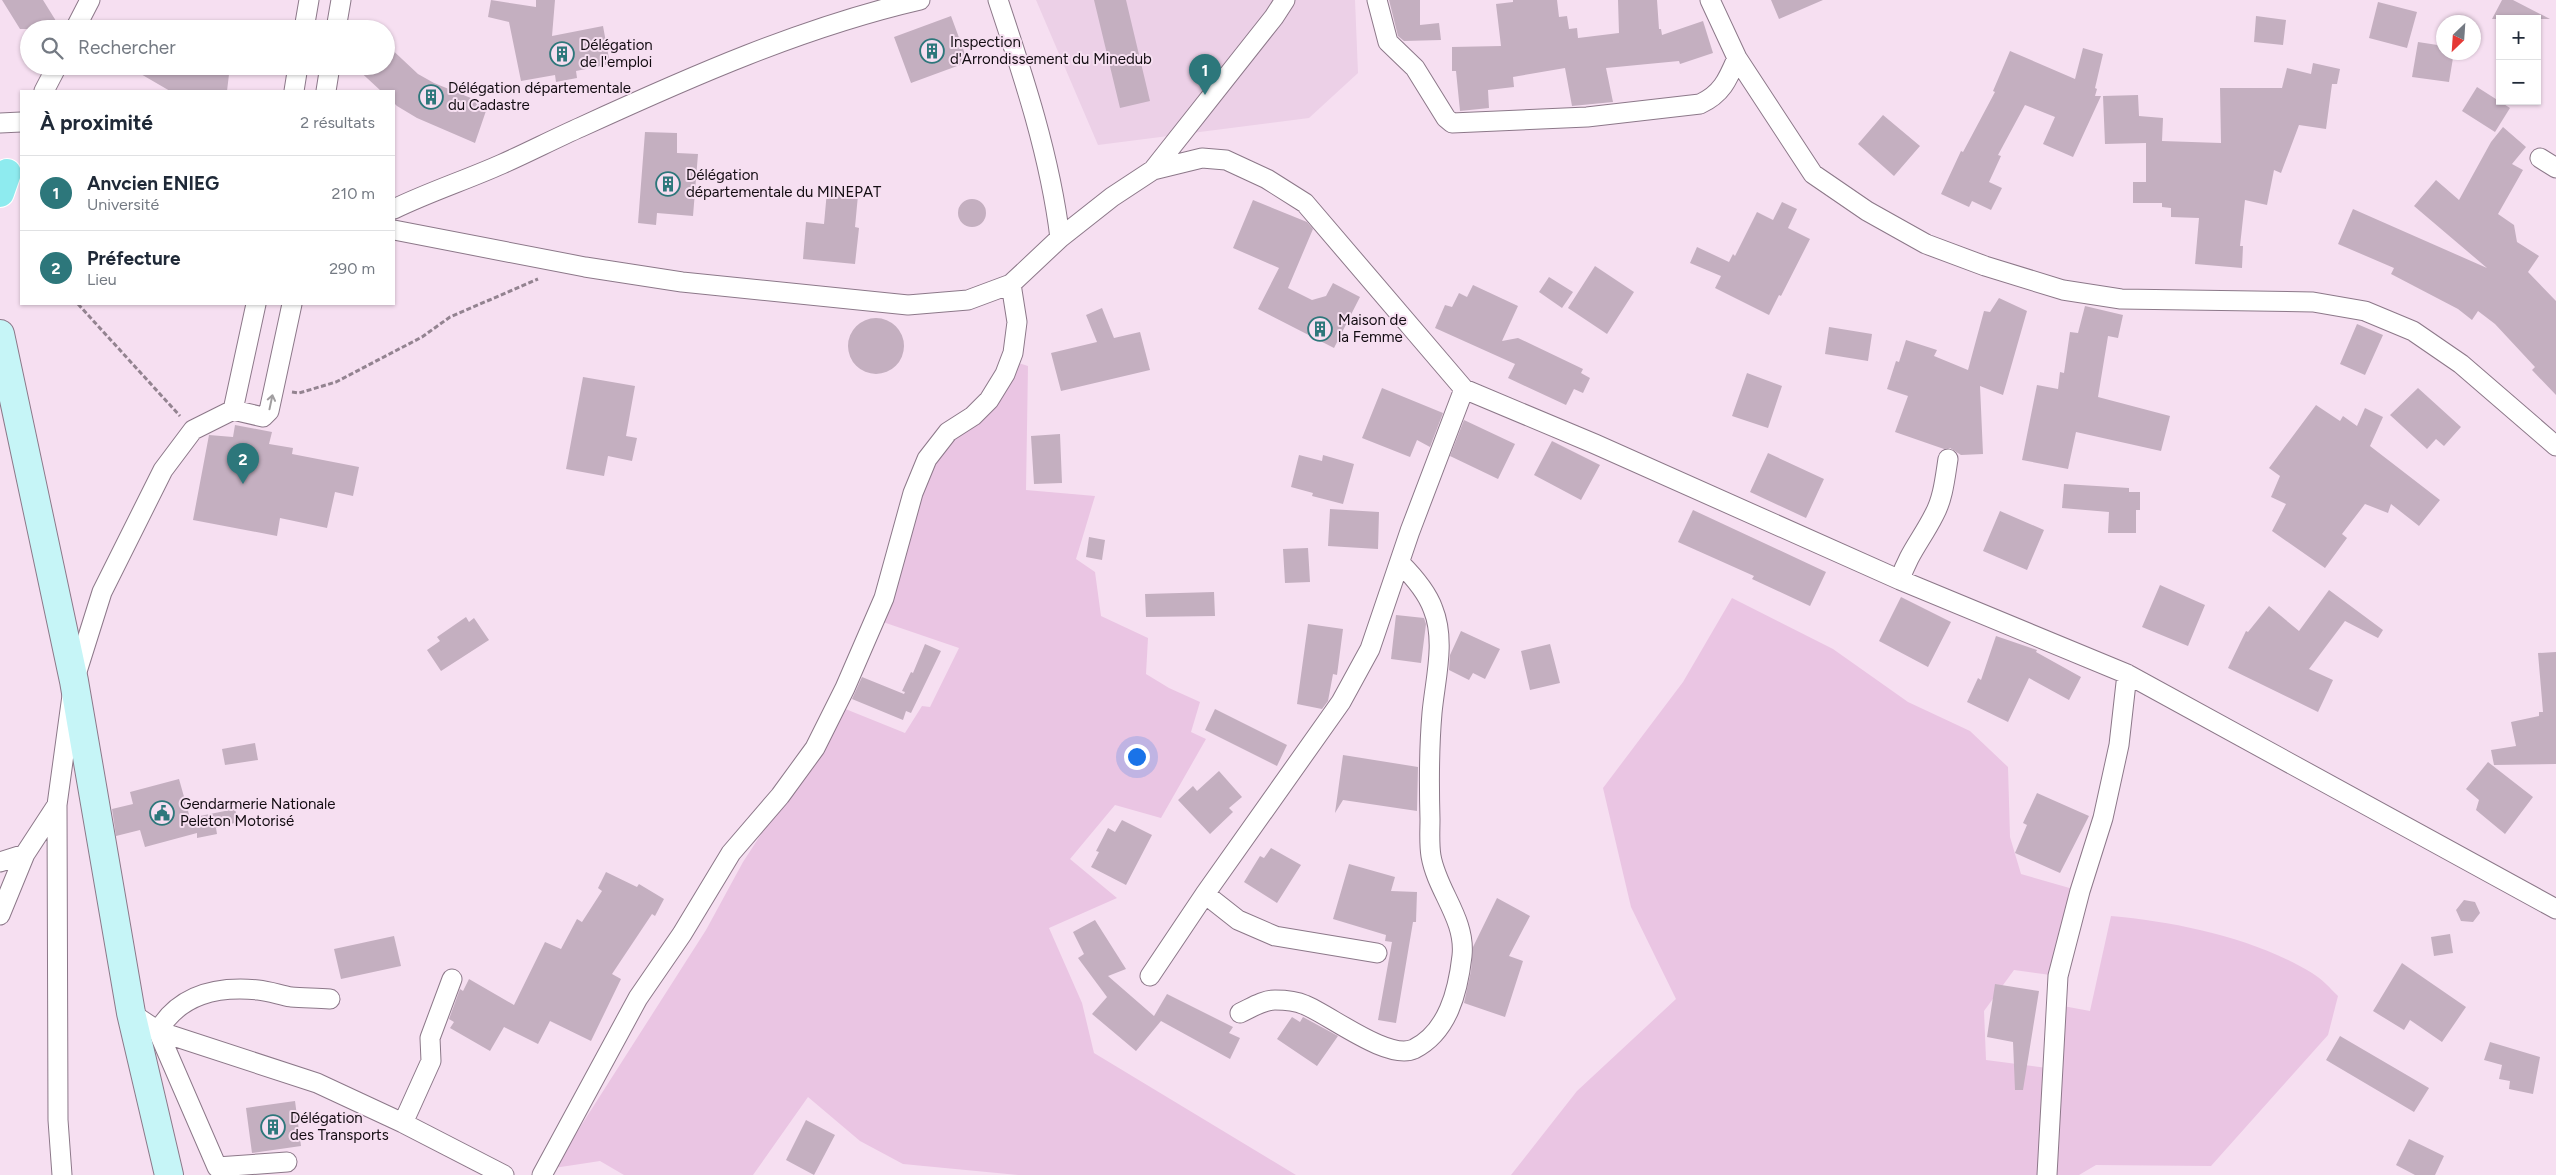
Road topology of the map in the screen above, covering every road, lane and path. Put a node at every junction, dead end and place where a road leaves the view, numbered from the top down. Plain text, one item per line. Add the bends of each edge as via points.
1 (90, 0) edge
2 (309, 0) edge
3 (340, 0) edge
4 (920, 0) edge
5 (998, 0) edge
6 (1285, 0) edge
7 (1377, 0) edge
8 (1710, 0) edge
9 (80, 20) edge
10 (306, 20) edge
11 (337, 20) edge
12 (1737, 58) junction
13 (52, 75) edge
14 (297, 75) edge
15 (329, 75) edge
16 (45, 90) edge
17 (294, 90) edge
18 (326, 90) edge
19 (0, 124) edge
20 (20, 127) edge
21 (2540, 158) dead end
22 (2556, 168) edge
23 (1152, 170) junction
24 (395, 209) edge
25 (395, 230) edge
26 (1060, 238) junction
27 (544, 276) dead end
28 (1011, 284) junction
29 (79, 305) edge
30 (256, 305) edge
31 (292, 305) edge
32 (0, 334) edge
33 (274, 388) junction
34 (1464, 389) junction
35 (233, 410) junction
36 (193, 430) junction
37 (2556, 446) edge
38 (1948, 459) dead end
39 (1400, 563) junction
40 (1900, 580) junction
41 (2127, 674) junction
42 (74, 681) junction
43 (57, 805) junction
44 (25, 854) junction
45 (0, 862) edge
46 (1205, 894) junction
47 (2556, 909) edge
48 (0, 914) edge
49 (1378, 953) dead end
50 (1150, 976) dead end
51 (452, 979) dead end
52 (330, 999) dead end
53 (132, 1013) junction
54 (1240, 1013) dead end
55 (158, 1030) junction
56 (403, 1123) junction
57 (287, 1162) dead end
58 (62, 1175) edge
59 (168, 1175) edge
60 (504, 1175) edge
61 (542, 1175) edge
62 (2047, 1175) edge

1 - 9 street
2 - 10 street
3 - 11 street
4 - 24 street via 810,32 720,67
5 - 26 street via 1036,121 1056,202
6 - 23 street
7 - 12 street via 1388,42 1415,68 1452,123 1587,117 1700,104 1713,98 1726,84
8 - 12 street
12 - 37 street via 1813,174 1867,211 1926,244 2064,290 2121,299 2314,302 2365,311 2413,331 2453,359
13 - 16 street
14 - 17 street
15 - 18 street
19 - 20 street
21 - 22 street
23 - 26 street
23 - 34 street via 1202,158 1226,160 1268,179 1305,203
25 - 28 street via 663,279 908,305 968,300
26 - 28 street
27 - 33 path via 450,317 422,337 336,382 299,393
28 - 61 street via 1017,322 1013,353 1005,374 989,400 973,416 948,432 927,459 913,493 884,598 815,748 780,796 731,853 638,998
29 - 36 path
30 - 35 street
31 - 33 street
32 - 42 main road
35 -> 33 street via 266,416
34 - 39 street
34 - 40 street
35 - 36 street
36 - 42 street via 164,470 102,592
38 - 40 street via 1935,514 1907,559
39 - 46 street via 1370,649 1341,702
39 - 54 street via 1434,609 1439,638 1430,753 1431,856 1463,940 1450,1009 1429,1040 1412,1050 1396,1050 1370,1040 1320,1012 1290,1001 1274,1000
40 - 41 street
41 - 47 street
41 - 62 street via 2119,745 2103,818 2058,976
42 - 43 street
42 - 53 main road
43 - 44 street
43 - 58 street via 58,1120
44 - 45 street
44 - 48 street
46 - 49 street via 1238,920 1276,936
46 - 50 street
51 - 56 street via 430,1038 431,1061
52 - 55 street via 292,997 257,990 205,992 173,1011
53 - 55 street
53 - 59 main road
55 - 56 street via 317,1083
55 - 57 street via 217,1167
56 - 60 street

